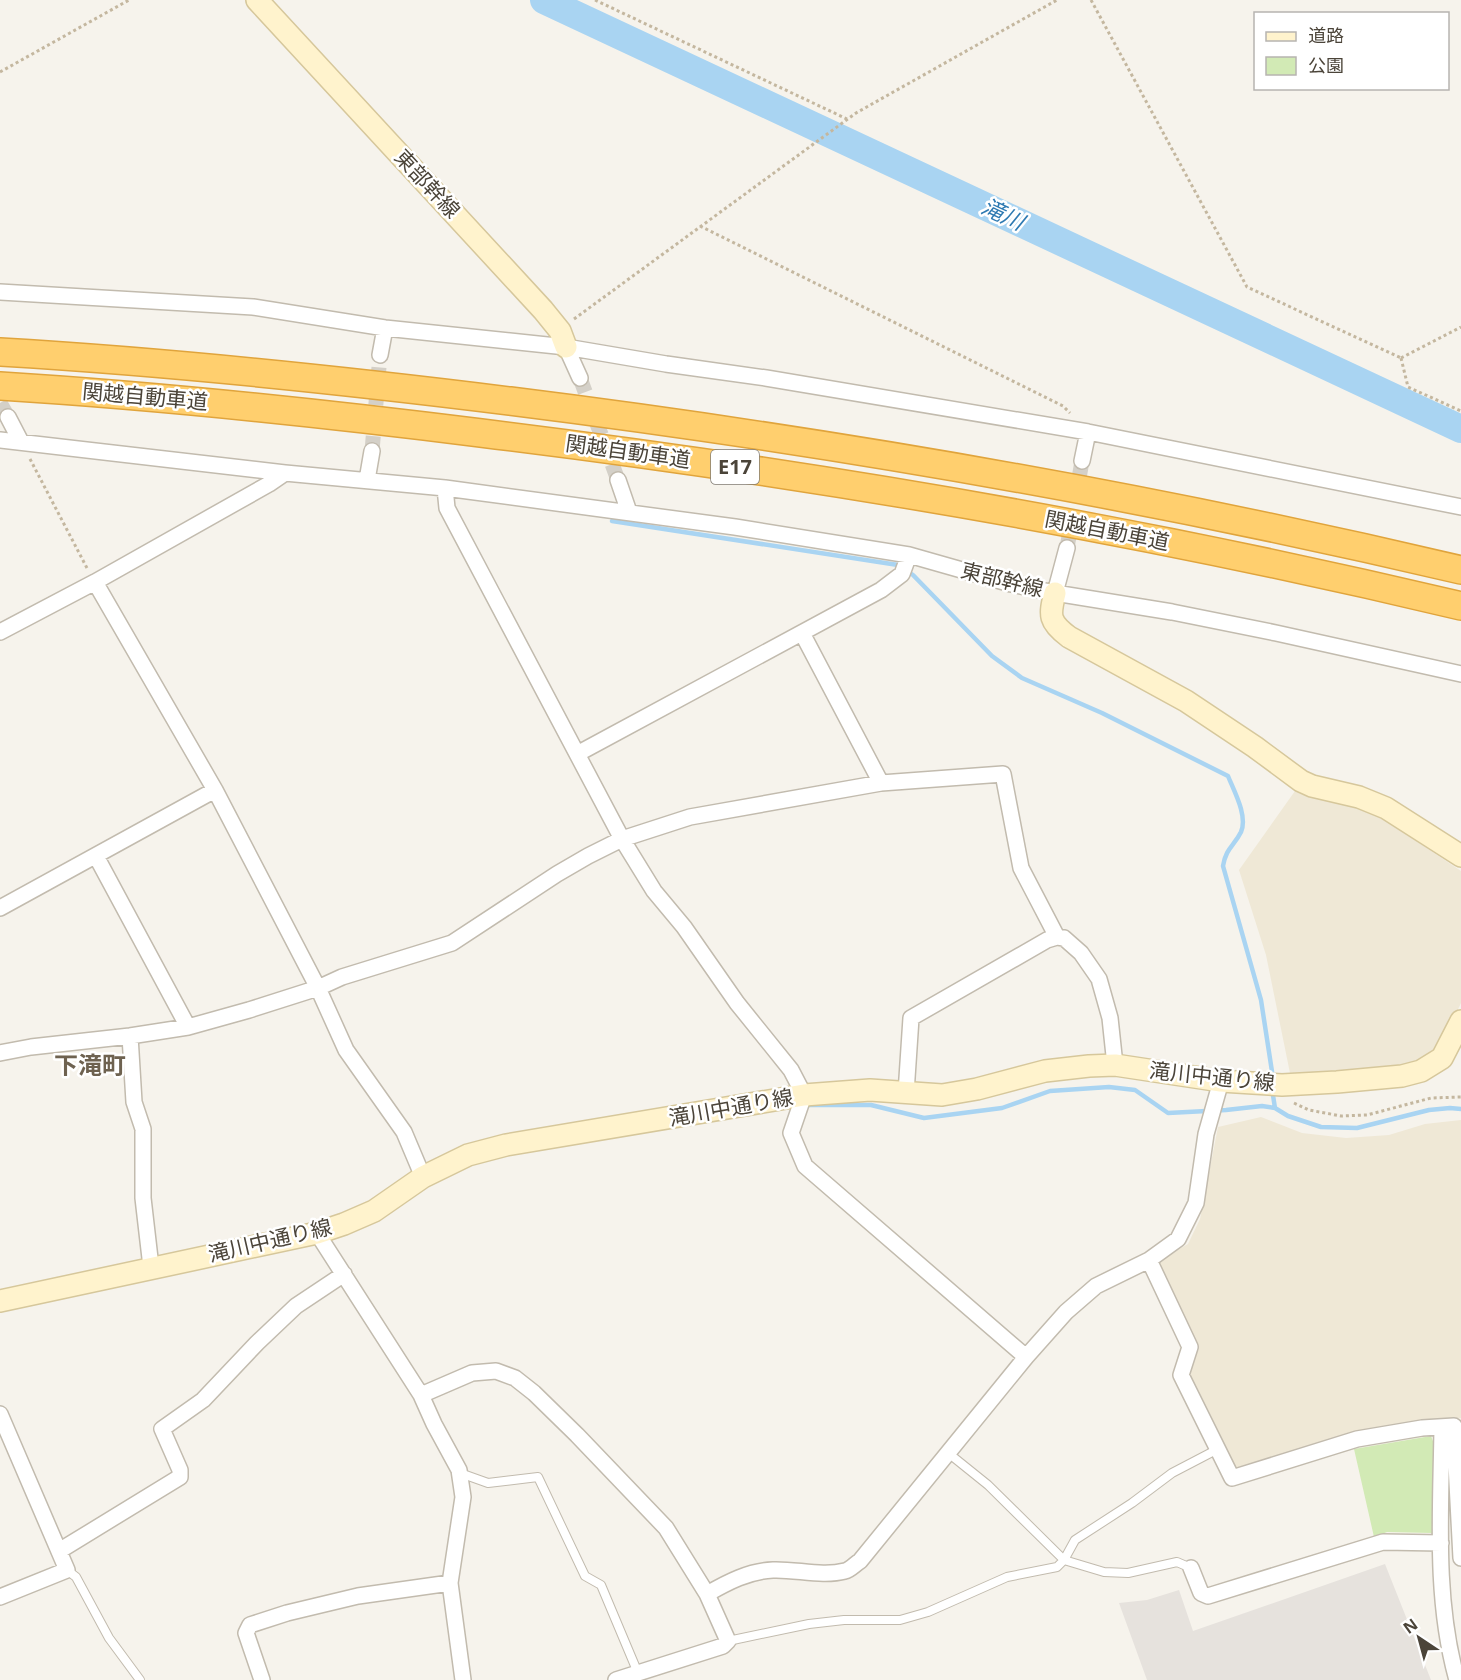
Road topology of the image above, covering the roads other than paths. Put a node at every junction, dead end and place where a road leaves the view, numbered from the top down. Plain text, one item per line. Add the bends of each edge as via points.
1 (257, 0) edge
2 (0, 292) edge
3 (385, 328) junction
4 (563, 339) junction
5 (0, 352) edge
6 (380, 355) tunnel mouth
7 (580, 378) tunnel mouth
8 (0, 386) edge
9 (8, 417) tunnel mouth
10 (1088, 432) junction
11 (0, 440) edge
12 (21, 442) junction
13 (372, 452) tunnel mouth
14 (1082, 461) tunnel mouth
15 (285, 473) junction
16 (367, 480) junction
17 (618, 480) tunnel mouth
18 (445, 488) junction
19 (1461, 507) edge
20 (629, 512) junction
21 (1067, 548) tunnel mouth
22 (906, 564) junction
23 (1461, 570) edge
24 (95, 582) junction
25 (1054, 593) junction
26 (1461, 606) edge
27 (0, 632) edge
28 (802, 633) junction
29 (1461, 674) edge
30 (577, 754) junction
31 (881, 783) junction
32 (215, 790) junction
33 (622, 839) junction
34 (96, 856) junction
35 (1461, 856) edge
36 (0, 908) edge
37 (1057, 936) junction
38 (318, 988) junction
39 (1461, 1021) edge
40 (188, 1026) junction
41 (130, 1036) junction
42 (0, 1053) edge
43 (1115, 1065) junction
44 (1221, 1081) junction
45 (906, 1093) junction
46 (804, 1095) junction
47 (423, 1177) junction
48 (317, 1233) junction
49 (1149, 1260) junction
50 (151, 1267) junction
51 (344, 1274) junction
52 (0, 1301) edge
53 (1026, 1357) junction
54 (421, 1395) junction
55 (0, 1414) edge
56 (1442, 1427) junction
57 (1218, 1449) junction
58 (947, 1452) junction
59 (460, 1473) junction
60 (1441, 1543) junction
61 (59, 1551) junction
62 (1461, 1558) edge
63 (1064, 1560) junction
64 (1191, 1568) joint
65 (67, 1570) junction
66 (450, 1583) junction
67 (707, 1594) junction
68 (0, 1597) edge
69 (728, 1641) junction
70 (638, 1673) junction
71 (141, 1680) edge
72 (262, 1680) edge
73 (463, 1680) edge
74 (616, 1680) edge
75 (1457, 1680) edge

1 - 4 street, 東部幹線 via 543,310
2 - 3 street via 253,307
3 - 4 street
3 - 6 street
4 - 7 street, 東部幹線
4 - 10 street via 666,364
5 - 23 highway, 関越自動車道 / E17 via 384,385 801,440 1147,502
8 - 26 highway, 関越自動車道 / E17 via 98,392 388,422 790,475 1134,536
9 - 12 street
10 - 14 street
10 - 19 street
11 - 12 street, 東部幹線
12 - 15 street, 東部幹線
13 - 16 street
15 - 16 street, 東部幹線
15 - 24 street
16 - 18 street, 東部幹線
17 - 20 street
18 - 20 street, 東部幹線
18 - 30 street via 447,508
20 - 22 street, 東部幹線 via 735,527
21 - 25 street
22 - 25 street, 東部幹線
22 - 28 street via 881,590
24 - 27 street
24 - 32 street
25 - 29 street via 1207,619
25 - 35 street, 東部幹線 via 1050,612 1055,624 1070,637 1186,701 1301,781 1386,808
28 - 30 street
28 - 31 street
30 - 33 street
31 - 33 street via 690,817
31 - 37 street via 1004,774 1021,868
32 - 34 street
32 - 38 street
33 - 38 street via 558,874 452,943
33 - 46 street via 654,891 791,1070
34 - 36 street
34 - 40 street
37 - 43 street via 1081,953 1099,979 1110,1018
37 - 45 street via 910,1018
38 - 40 street
38 - 47 street via 346,1050 404,1132
39 - 44 street, 滝川中通り線 via 1442,1058 1421,1071 1402,1076 1275,1084
40 - 41 street
41 - 42 street
41 - 50 street via 134,1102 143,1129 142,1198
43 - 44 street, 滝川中通り線
43 - 45 street, 滝川中通り線 via 1045,1071 942,1095
44 - 49 street via 1206,1134 1196,1203 1178,1239
45 - 46 street, 滝川中通り線 via 870,1090
46 - 47 street, 滝川中通り線 via 506,1145 468,1155
46 - 53 street via 791,1133 805,1166
47 - 48 street, 滝川中通り線 via 374,1211
48 - 50 street, 滝川中通り線
48 - 51 street
49 - 53 street via 1096,1286 1066,1312
49 - 57 street via 1190,1347 1181,1375
50 - 52 street, 滝川中通り線
51 - 54 street
51 - 61 street via 296,1306 203,1400 162,1429 180,1477
53 - 58 street
54 - 59 street
54 - 67 street via 472,1373 496,1371 515,1378 578,1435 666,1527
55 - 61 street
56 - 57 street via 1357,1438 1232,1478
56 - 60 street
56 - 62 street via 1454,1426
57 - 63 lane via 1172,1473 1075,1540
58 - 63 lane via 988,1485
58 - 67 street via 847,1571 774,1570 748,1574
59 - 66 street via 462,1497
59 - 70 lane via 488,1483 538,1477 585,1576 602,1585
60 - 64 street via 1383,1542 1208,1596 1201,1593
60 - 75 street via 1441,1589
61 - 65 street
63 - 64 lane via 1104,1572 1128,1573 1177,1562
63 - 69 lane via 1057,1567 1007,1577 928,1612 900,1620 809,1624
65 - 68 street
65 - 71 lane via 76,1577 109,1638
66 - 72 street via 358,1596 250,1626 246,1633
66 - 73 street
67 - 69 street
69 - 70 street via 723,1646
70 - 74 street

